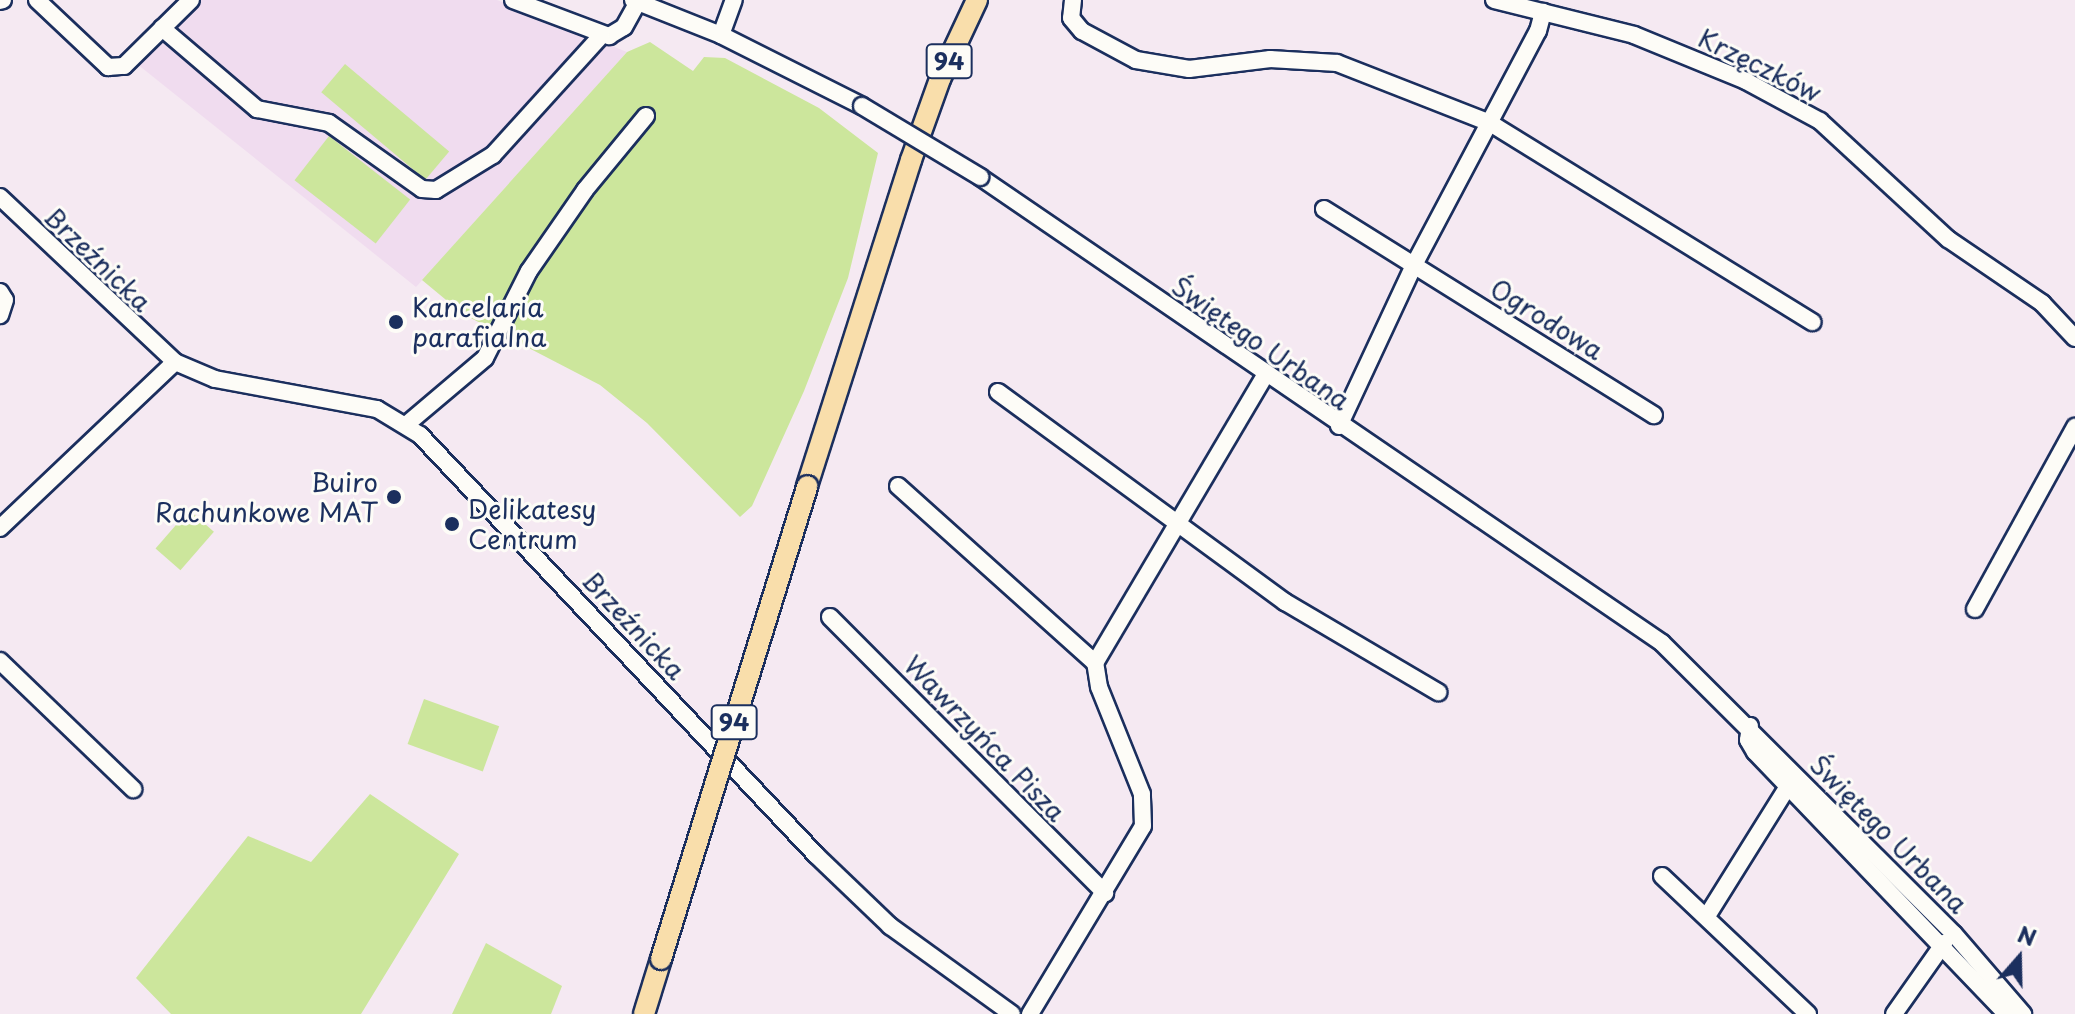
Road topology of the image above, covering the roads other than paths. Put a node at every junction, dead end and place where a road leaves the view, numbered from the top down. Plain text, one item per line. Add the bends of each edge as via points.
1 (37, 0) edge
2 (191, 0) edge
3 (513, 0) edge
4 (734, 0) edge
5 (977, 0) edge
6 (1073, 0) edge
7 (1494, 0) edge
8 (635, 1) edge
9 (1543, 12) junction
10 (162, 28) junction
11 (721, 35) junction
12 (601, 36) junction
13 (646, 116) dead end
14 (1490, 123) junction
15 (0, 197) edge
16 (1324, 209) dead end
17 (1415, 263) junction
18 (0, 292) edge
19 (0, 315) edge
20 (1812, 322) dead end
21 (2075, 338) edge
22 (175, 362) junction
23 (1266, 374) junction
24 (998, 392) dead end
25 (1654, 415) dead end
26 (407, 424) junction
27 (1339, 426) junction
28 (2075, 427) edge
29 (898, 486) dead end
30 (1179, 524) junction
31 (0, 528) edge
32 (1975, 609) dead end
33 (830, 617) dead end
34 (0, 661) edge
35 (1095, 663) junction
36 (1438, 692) dead end
37 (1750, 726) junction
38 (1789, 785) junction
39 (133, 789) dead end
40 (1662, 876) dead end
41 (1105, 893) junction
42 (1707, 916) junction
43 (1944, 943) junction
44 (644, 1014) edge
45 (1012, 1014) edge
46 (1030, 1014) edge
47 (1808, 1014) edge
48 (1894, 1014) edge
49 (2006, 1014) edge
50 (2023, 1014) edge

1 - 10 street via 108,67 124,66
2 - 10 street
3 - 12 street
4 - 11 street
5 - 44 main road, 94, bridge via 940,79 911,160
6 - 14 street via 1071,18 1082,31 1136,60 1189,69 1310,60 1362,70
7 - 9 street, Krzęczków
8 - 11 street, Świętego Urbana
8 - 12 street via 624,27
9 - 14 street
9 - 21 street, Krzęczków via 1684,54 1820,121 1948,239 2042,303
10 - 12 street via 257,109 329,123 422,189 436,190 493,155
11 - 23 street, Świętego Urbana, bridge via 862,106 980,177
13 - 26 street via 585,190 529,271 485,358
14 - 17 street
14 - 20 street
15 - 22 street, Brzeźnicka
16 - 17 street, Ogrodowa
17 - 25 street, Ogrodowa
17 - 27 street
18 - 19 street via 5,300
22 - 26 street, Brzeźnicka via 215,379 360,405
22 - 31 street
23 - 27 street, Świętego Urbana
23 - 30 street
24 - 30 street
26 - 45 street, Brzeźnicka via 816,855 902,935
27 - 37 street, Świętego Urbana via 1662,643
28 - 32 street
29 - 35 street
30 - 35 street
30 - 36 street via 1297,610
33 - 41 street, Wawrzyńca Pisza
34 - 39 street
35 - 41 street via 1144,809 1136,845
37 - 38 street, Świętego Urbana via 1748,740 1755,752
37 - 50 street, Świętego Urbana via 1954,934
38 - 42 street
38 - 43 street, Świętego Urbana
40 - 42 street
41 - 46 street
42 - 47 street
43 - 48 street
43 - 49 street, Świętego Urbana

